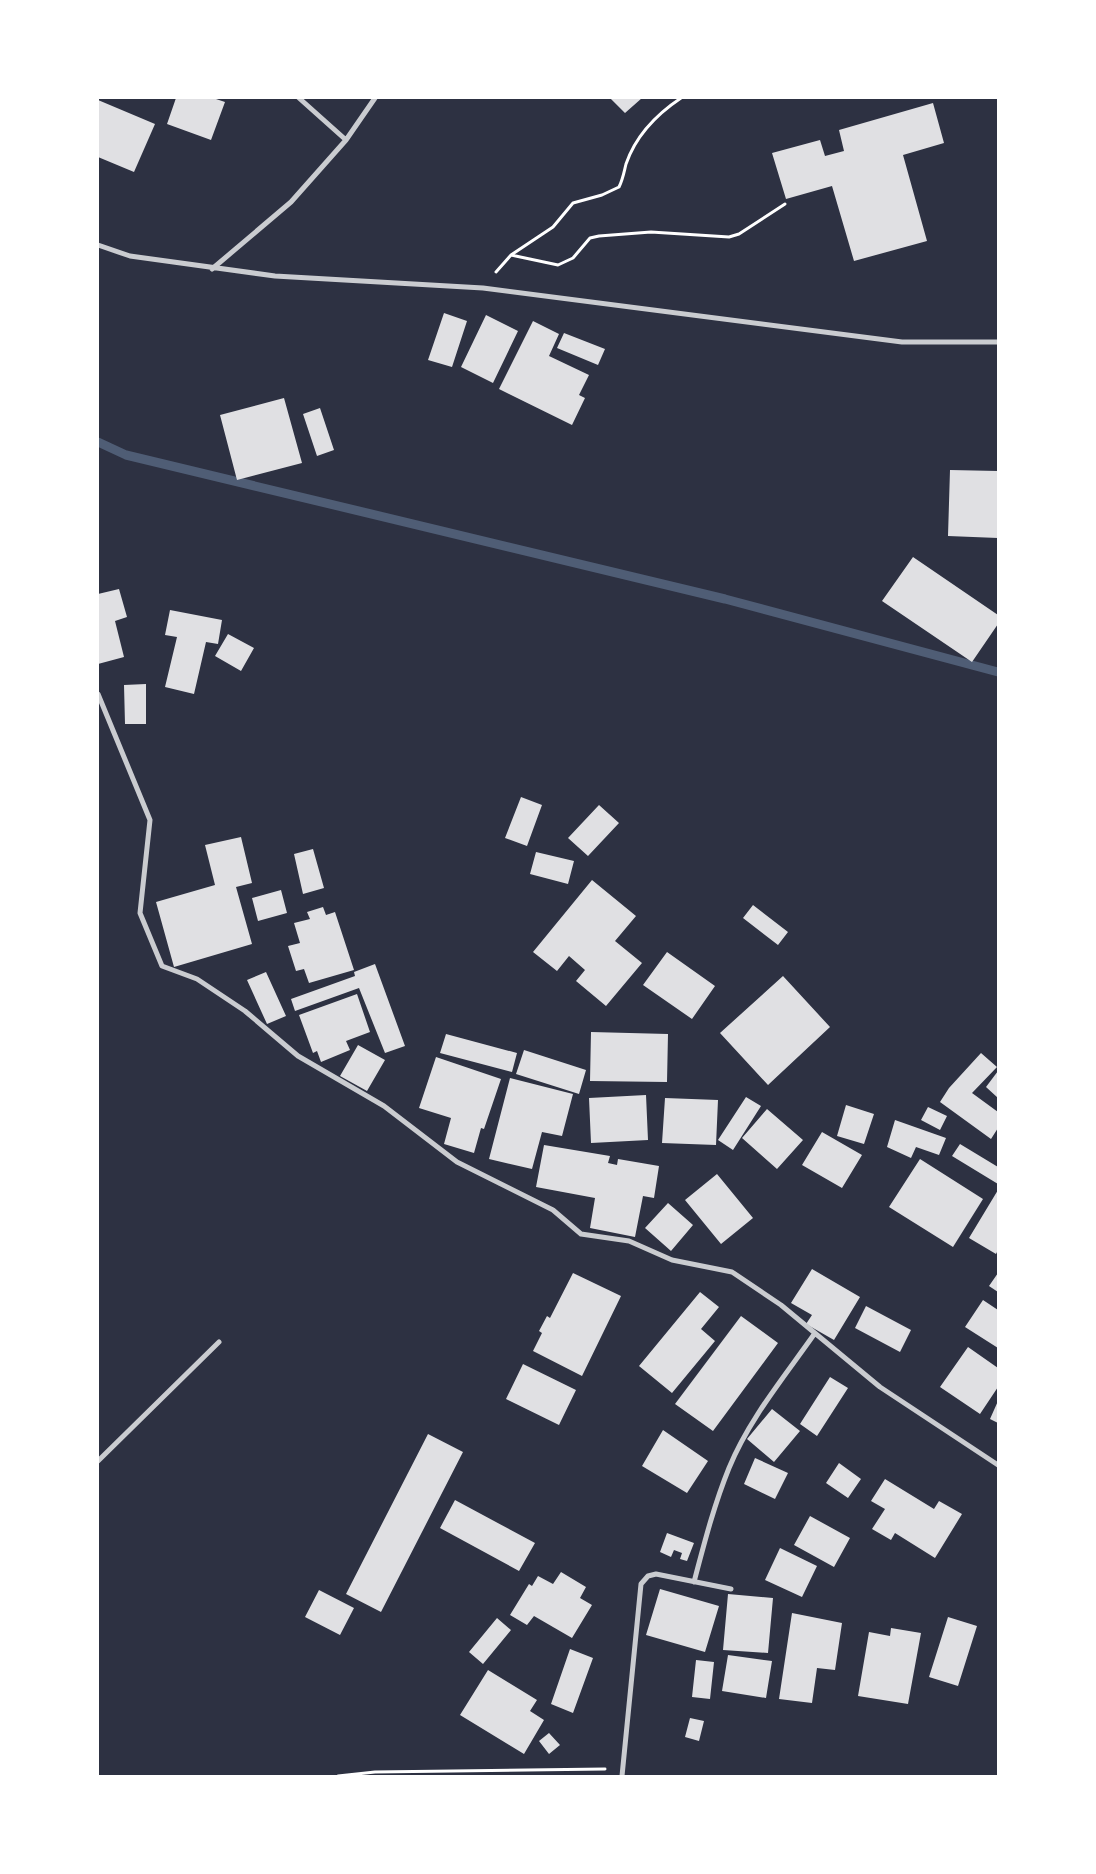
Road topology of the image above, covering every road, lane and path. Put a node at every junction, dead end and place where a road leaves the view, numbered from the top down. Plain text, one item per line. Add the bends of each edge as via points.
1 (299, 98) edge
2 (375, 98) edge
3 (681, 98) edge
4 (346, 140) junction
5 (785, 204) dead end
6 (98, 245) edge
7 (511, 255) junction
8 (212, 269) junction
9 (483, 288) junction
10 (998, 342) edge
11 (98, 694) edge
12 (815, 1333) junction
13 (219, 1342) dead end
14 (98, 1461) edge
15 (998, 1465) edge
16 (694, 1582) junction
17 (731, 1588) dead end
18 (622, 1769) junction
19 (338, 1776) edge
20 (622, 1776) edge

1 - 4 street
2 - 4 street
3 - 7 path via 663,110 645,129 632,150 619,187 573,203 553,227
4 - 8 street via 291,202
5 - 7 path via 740,234 729,237 651,232 600,236 590,238 573,258 558,265
6 - 8 street via 130,256
7 - 9 path
8 - 9 street via 276,276
9 - 10 street via 902,342
11 - 12 street via 150,820 140,913 162,966 197,979 244,1011 298,1056 384,1106 457,1162 553,1210 582,1234 629,1241 672,1260 732,1272
12 - 15 street via 880,1387
12 - 16 street via 757,1417 729,1467
13 - 14 street
16 - 17 street
16 - 18 street via 656,1574 648,1576 641,1584
18 - 19 path via 374,1772
18 - 20 street

